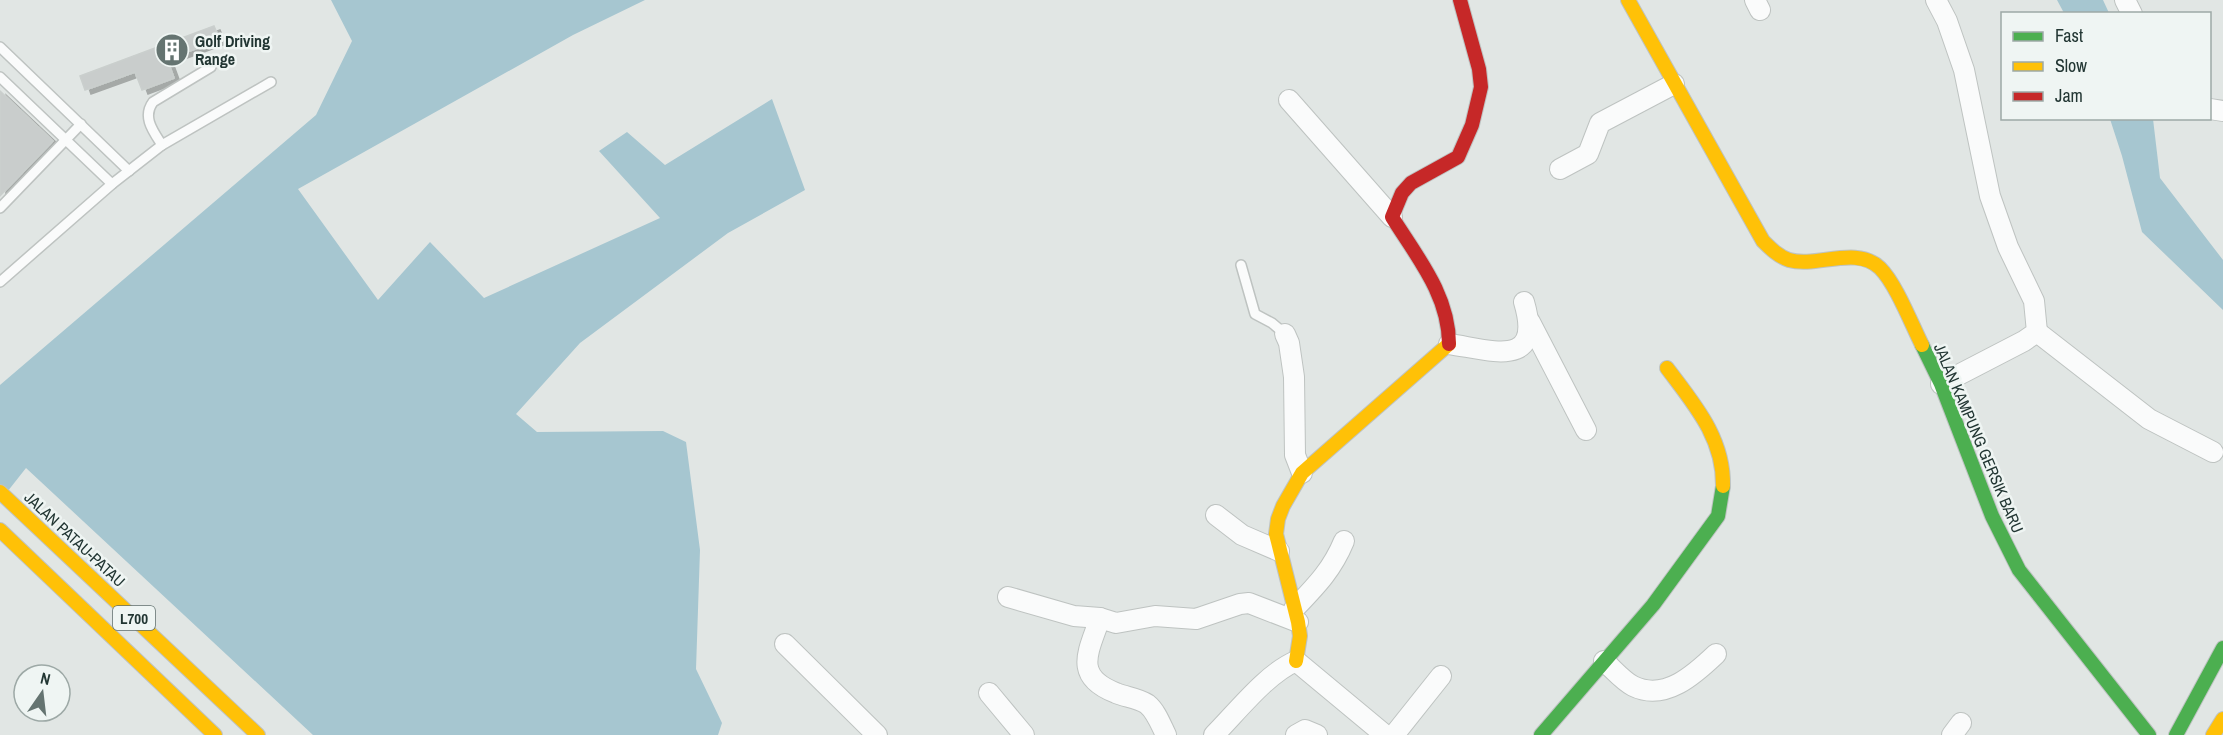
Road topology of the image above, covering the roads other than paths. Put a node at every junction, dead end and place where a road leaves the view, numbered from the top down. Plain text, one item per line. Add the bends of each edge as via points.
1 (1460, 0) edge
2 (1628, 0) edge
3 (1936, 0) edge
4 (0, 47) edge
5 (211, 67) dead end
6 (0, 76) edge
7 (271, 82) dead end
8 (1674, 84) junction
9 (1289, 100) dead end
10 (81, 124) junction
11 (66, 140) junction
12 (162, 145) junction
13 (1560, 169) dead end
14 (129, 171) junction
15 (112, 184) junction
16 (0, 208) edge
17 (1392, 217) junction
18 (1241, 265) dead end
19 (0, 282) edge
20 (1524, 302) dead end
21 (1530, 322) junction
22 (2037, 332) junction
23 (1285, 334) joint
24 (1449, 344) junction
25 (1667, 368) dead end
26 (1941, 384) junction
27 (1586, 430) dead end
28 (2214, 452) dead end
29 (1302, 473) junction
30 (5, 496) edge
31 (1216, 515) dead end
32 (0, 530) edge
33 (1344, 541) dead end
34 (1279, 551) junction
35 (1008, 597) dead end
36 (1296, 615) junction
37 (1100, 618) junction
38 (785, 644) dead end
39 (2223, 648) edge
40 (1716, 654) dead end
41 (1296, 661) junction
42 (1604, 661) junction
43 (1441, 676) dead end
44 (989, 693) dead end
45 (2223, 719) edge
46 (214, 735) edge
47 (258, 735) edge
48 (877, 735) edge
49 (1024, 735) edge
50 (1166, 735) edge
51 (1214, 735) edge
52 (1296, 735) edge
53 (1317, 735) edge
54 (1385, 735) edge
55 (1394, 735) edge
56 (1541, 735) edge
57 (2149, 735) edge
58 (2176, 735) edge
59 (2213, 735) edge

1 - 17 street via 1481,87 1472,125 1458,157 1411,183
2 - 8 street, JALAN KAMPUNG GERSIK BARU
3 - 22 street via 1964,70 1990,196 2008,247 2034,301
4 - 10 lane
5 - 12 lane via 150,106 148,119
6 - 11 lane
7 - 12 lane
8 - 13 street via 1600,123 1588,154
8 - 26 street, JALAN KAMPUNG GERSIK BARU via 1770,251 1780,258 1804,263 1848,259 1875,264 1888,277
9 - 17 street
10 - 11 lane
10 - 14 lane
11 - 15 lane
11 - 16 lane
12 - 14 lane
14 - 15 lane
15 - 19 lane
17 - 24 street via 1444,306 1449,321
18 - 23 lane via 1255,314
20 - 21 street
21 - 24 street via 1518,350 1506,353
21 - 27 street
22 - 26 street
22 - 28 street via 2149,419
23 - 29 street via 1294,377 1294,455
24 - 29 street
25 - 42 street via 1714,434 1722,456 1722,500 1713,526
26 - 57 street, JALAN KAMPUNG GERSIK BARU via 1992,516 2019,570
29 - 34 street via 1278,519
30 - 47 street, JALAN PATAU-PATAU / L700
31 - 34 street via 1242,534
32 - 46 street, L700
33 - 36 street via 1335,562
34 - 36 street
35 - 37 street via 1074,616
36 - 37 street via 1249,603 1196,619 1155,616 1116,623
36 - 41 street via 1300,636
37 - 50 street via 1086,661 1088,672 1105,689 1146,703
38 - 48 street
39 - 58 street
40 - 42 street via 1685,680 1669,689 1652,691 1633,686
41 - 51 street via 1266,682
41 - 54 street
42 - 56 street
43 - 55 street
44 - 49 street
45 - 59 street
52 - 53 street via 1305,730

